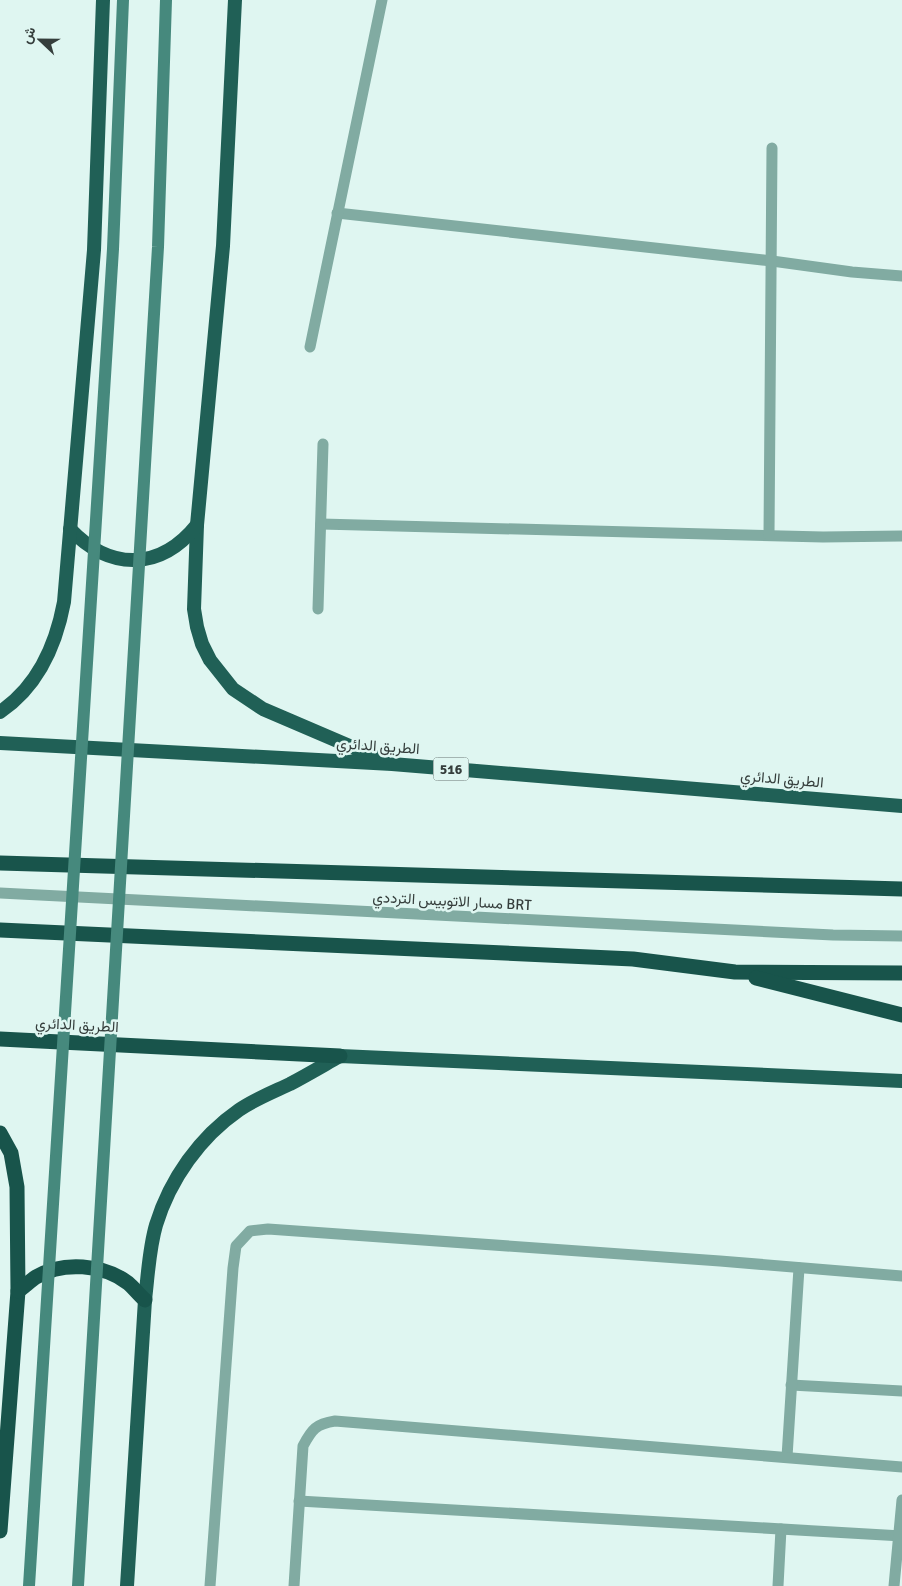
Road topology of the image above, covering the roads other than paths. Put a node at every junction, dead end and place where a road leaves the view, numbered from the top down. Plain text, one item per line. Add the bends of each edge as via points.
1 (103, 0) edge
2 (123, 0) edge
3 (166, 0) edge
4 (235, 0) edge
5 (382, 0) edge
6 (772, 148) dead end
7 (337, 213) junction
8 (772, 261) junction
9 (902, 276) edge
10 (310, 346) dead end
11 (323, 444) dead end
12 (321, 524) junction
13 (197, 525) junction
14 (70, 529) junction
15 (769, 535) junction
16 (902, 536) edge
17 (318, 609) dead end
18 (0, 712) edge
19 (0, 742) edge
20 (392, 764) junction
21 (902, 806) edge
22 (0, 863) edge
23 (902, 889) edge
24 (0, 893) edge
25 (0, 930) edge
26 (902, 936) edge
27 (735, 972) junction
28 (902, 973) edge
29 (902, 1015) edge
30 (0, 1039) edge
31 (340, 1056) junction
32 (902, 1081) edge
33 (0, 1133) edge
34 (799, 1268) junction
35 (902, 1276) edge
36 (18, 1291) junction
37 (145, 1300) junction
38 (791, 1385) junction
39 (902, 1391) edge
40 (787, 1457) junction
41 (902, 1467) edge
42 (902, 1500) edge
43 (300, 1501) junction
44 (781, 1529) junction
45 (0, 1531) edge
46 (900, 1536) edge
47 (29, 1586) edge
48 (78, 1586) edge
49 (127, 1586) edge
50 (210, 1586) edge
51 (294, 1586) edge
52 (778, 1586) edge
53 (894, 1586) edge

1 - 14 highway via 94,250
2 - 47 main road, bridge via 113,249
3 - 48 main road, bridge via 158,247
4 - 13 highway via 223,246
5 - 7 lane
6 - 8 lane
7 - 8 lane
7 - 10 lane
8 - 9 lane
8 - 15 lane
11 - 12 lane
12 - 15 lane
12 - 17 lane
13 - 14 highway via 187,538 166,552 126,560 95,551
13 - 20 highway via 194,608 197,627 210,660 221,675 233,689 263,709
14 - 18 highway via 64,602 55,640 36,675 22,693
15 - 16 lane
19 - 20 highway, الطريق الدائري / 516
20 - 21 highway, الطريق الدائري / 516
22 - 23 highway
24 - 26 lane, مسار الاتوبيس الترددي BRT
25 - 27 highway via 634,959
27 - 28 highway
27 - 29 highway
30 - 31 highway, الطريق الدائري
31 - 32 highway, الطريق الدائري
31 - 37 highway via 239,1110 197,1149 180,1172 156,1225
33 - 36 highway via 11,1153 17,1187
34 - 35 lane
34 - 38 lane
34 - 50 lane via 278,1230 250,1231 236,1246 233,1268
36 - 37 highway via 37,1277 59,1268 83,1266 106,1271 121,1279
36 - 45 highway
37 - 49 highway
38 - 39 lane
38 - 40 lane
40 - 41 lane
40 - 43 lane via 335,1421 321,1423 310,1432 303,1446
42 - 46 lane
43 - 44 lane
43 - 51 lane
44 - 46 lane
44 - 52 lane
46 - 53 lane

